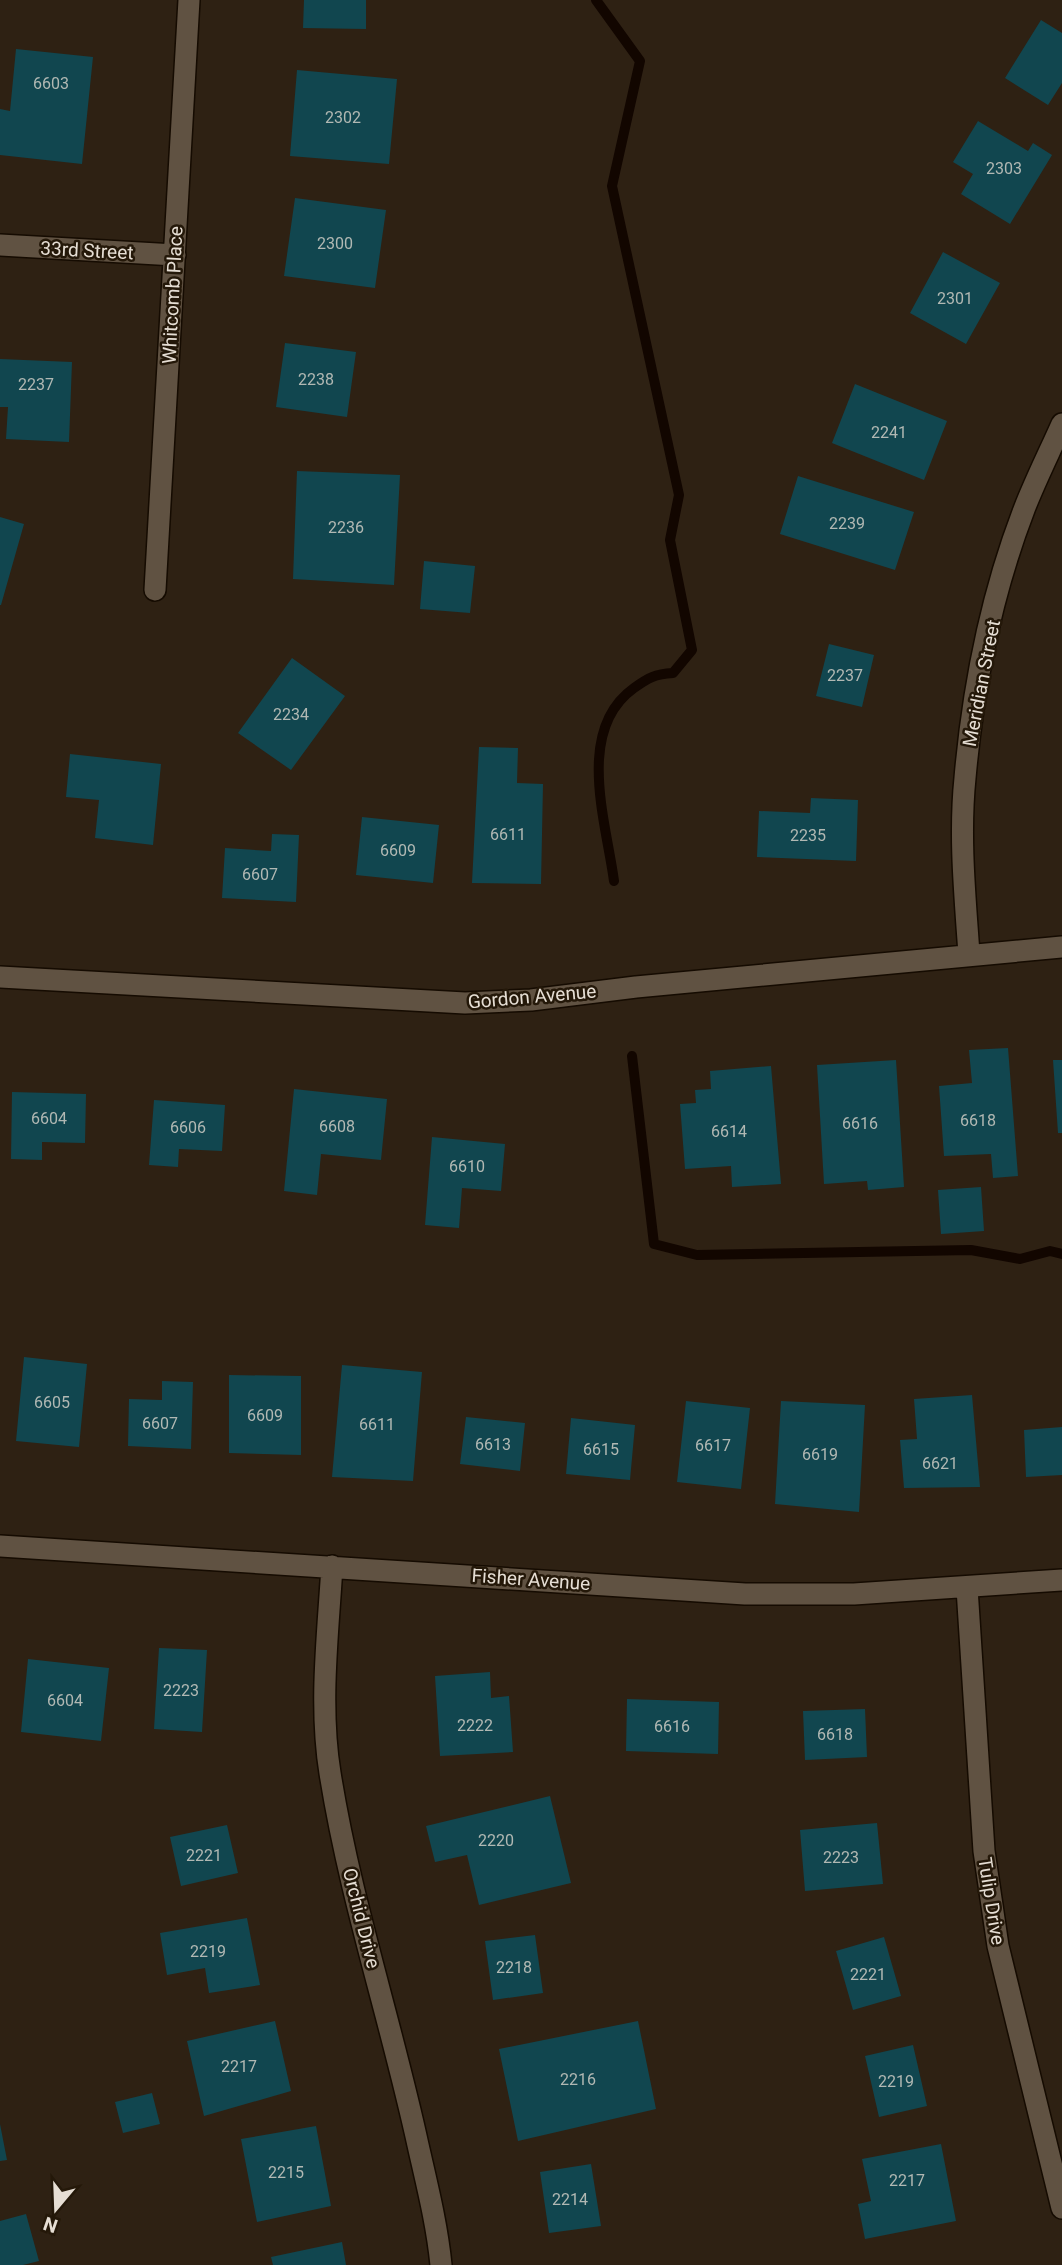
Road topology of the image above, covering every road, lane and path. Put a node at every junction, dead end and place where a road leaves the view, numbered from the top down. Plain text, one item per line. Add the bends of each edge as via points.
1 (189, 0) edge
2 (0, 245) edge
3 (174, 255) junction
4 (1062, 424) edge
5 (155, 590) dead end
6 (1062, 947) edge
7 (969, 954) junction
8 (0, 977) edge
9 (0, 1546) edge
10 (331, 1566) junction
11 (1062, 1580) edge
12 (967, 1588) junction
13 (1062, 2208) edge
14 (441, 2265) edge

1 - 3 street, Whitcomb Place
2 - 3 street, 33rd Street
3 - 5 street, Whitcomb Place
4 - 7 street, Meridian Street via 1006,565 978,676 964,779
6 - 7 street, Gordon Avenue
7 - 8 street, Gordon Avenue via 465,1003
9 - 10 street, Fisher Avenue
10 - 12 street, Fisher Avenue via 744,1594
10 - 14 street, Orchid Drive via 325,1696 330,1770 343,1842 409,2103
11 - 12 street, Fisher Avenue
12 - 13 street, Tulip Drive via 978,1769 998,1947

